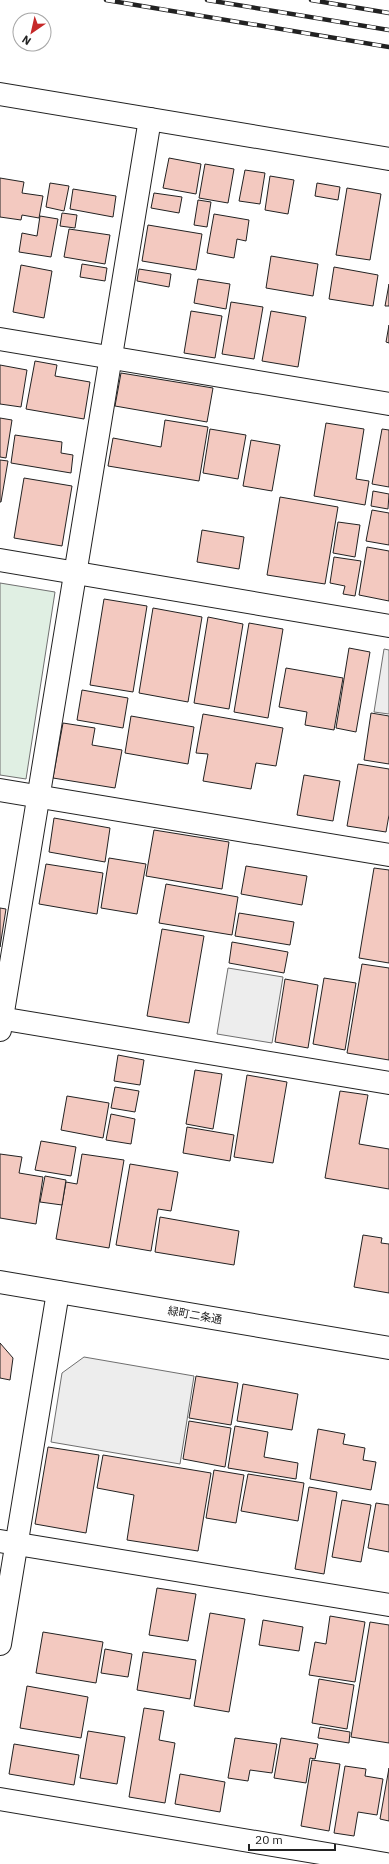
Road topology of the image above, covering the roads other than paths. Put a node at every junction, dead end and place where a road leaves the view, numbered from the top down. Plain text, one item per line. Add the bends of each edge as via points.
1 (0, 94) edge
2 (150, 119) junction
3 (389, 159) edge
4 (0, 338) edge
5 (111, 357) junction
6 (389, 404) edge
7 (0, 560) edge
8 (75, 573) junction
9 (389, 626) edge
10 (0, 790) edge
11 (39, 796) junction
12 (389, 855) edge
13 (1, 1022) edge
14 (389, 1083) edge
15 (0, 1282) edge
16 (58, 1292) junction
17 (389, 1348) edge
18 (8, 1542) edge
19 (389, 1605) edge
20 (0, 1644) edge
21 (0, 1799) edge
22 (386, 1864) edge

1 - 2 street
2 - 3 street
2 - 5 street
4 - 5 street
5 - 6 street
5 - 8 street
7 - 8 street
8 - 9 street
8 - 11 street
10 - 11 street
11 - 12 street
11 - 13 street
13 - 14 street
15 - 16 street, 緑町二条通
16 - 17 street, 緑町二条通
16 - 18 street
18 - 19 street
18 - 20 street
21 - 22 street

